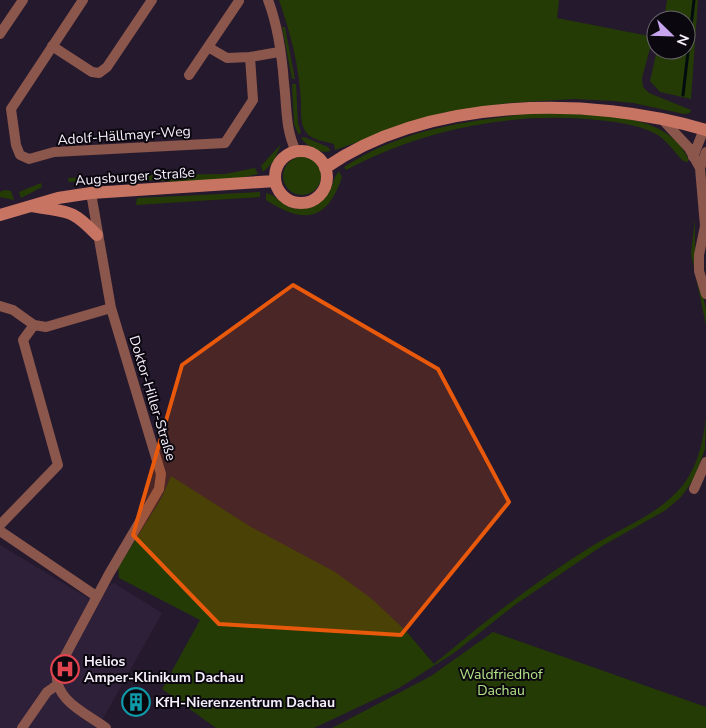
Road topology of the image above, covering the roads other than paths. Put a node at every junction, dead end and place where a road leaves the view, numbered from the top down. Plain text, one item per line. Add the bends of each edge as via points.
1 (23, 0) edge
2 (83, 0) edge
3 (152, 0) edge
4 (268, 0) edge
5 (239, 1) edge
6 (0, 34) edge
7 (52, 46) junction
8 (208, 47) junction
9 (279, 52) junction
10 (250, 57) junction
11 (189, 75) dead end
12 (661, 118) junction
13 (705, 132) edge
14 (296, 151) junction
15 (706, 152) edge
16 (693, 157) junction
17 (325, 168) junction
18 (700, 168) junction
19 (275, 181) junction
20 (91, 192) junction
21 (27, 206) junction
22 (0, 215) edge
23 (706, 226) edge
24 (97, 235) junction
25 (706, 294) edge
26 (0, 306) edge
27 (111, 308) junction
28 (34, 325) junction
29 (706, 462) edge
30 (694, 490) dead end
31 (0, 525) edge
32 (0, 531) edge
33 (96, 596) junction
34 (57, 685) junction
35 (22, 728) edge
36 (106, 728) edge

1 - 6 street
2 - 7 street, Adolf-Hällmayr-Weg
3 - 7 street via 107,67 99,73 92,72
4 - 9 street via 276,24
5 - 8 street
7 - 10 street, Adolf-Hällmayr-Weg via 11,109 16,145 20,155 29,159 54,152 225,143 253,100
8 - 10 street via 227,58
8 - 11 street
9 - 10 street
9 - 14 street via 287,127
12 - 13 main road
12 - 16 street via 689,148
12 - 17 main road via 595,109 546,108 472,115 410,129 360,147
13 - 16 street
14 - 17 main road via 313,154
14 - 19 main road via 277,166
15 - 18 street
16 - 18 street
17 - 19 main road via 321,192 307,202 283,196
18 - 23 street
19 - 20 main road, Augsburger Straße
20 - 21 main road, Augsburger Straße
20 - 24 street, Doktor-Hiller-Straße
21 - 22 main road, Augsburger Straße
21 - 24 main road via 67,210 76,214
23 - 25 street via 699,255 699,271
24 - 27 street, Doktor-Hiller-Straße
26 - 28 street via 13,310
27 - 28 street via 46,327
27 - 33 street, Doktor-Hiller-Straße via 161,474 159,489
28 - 31 street via 23,340 58,465
29 - 30 street
32 - 33 street
33 - 34 street, Doktor-Hiller-Straße via 60,663
34 - 35 street via 47,692
34 - 36 street via 67,700

